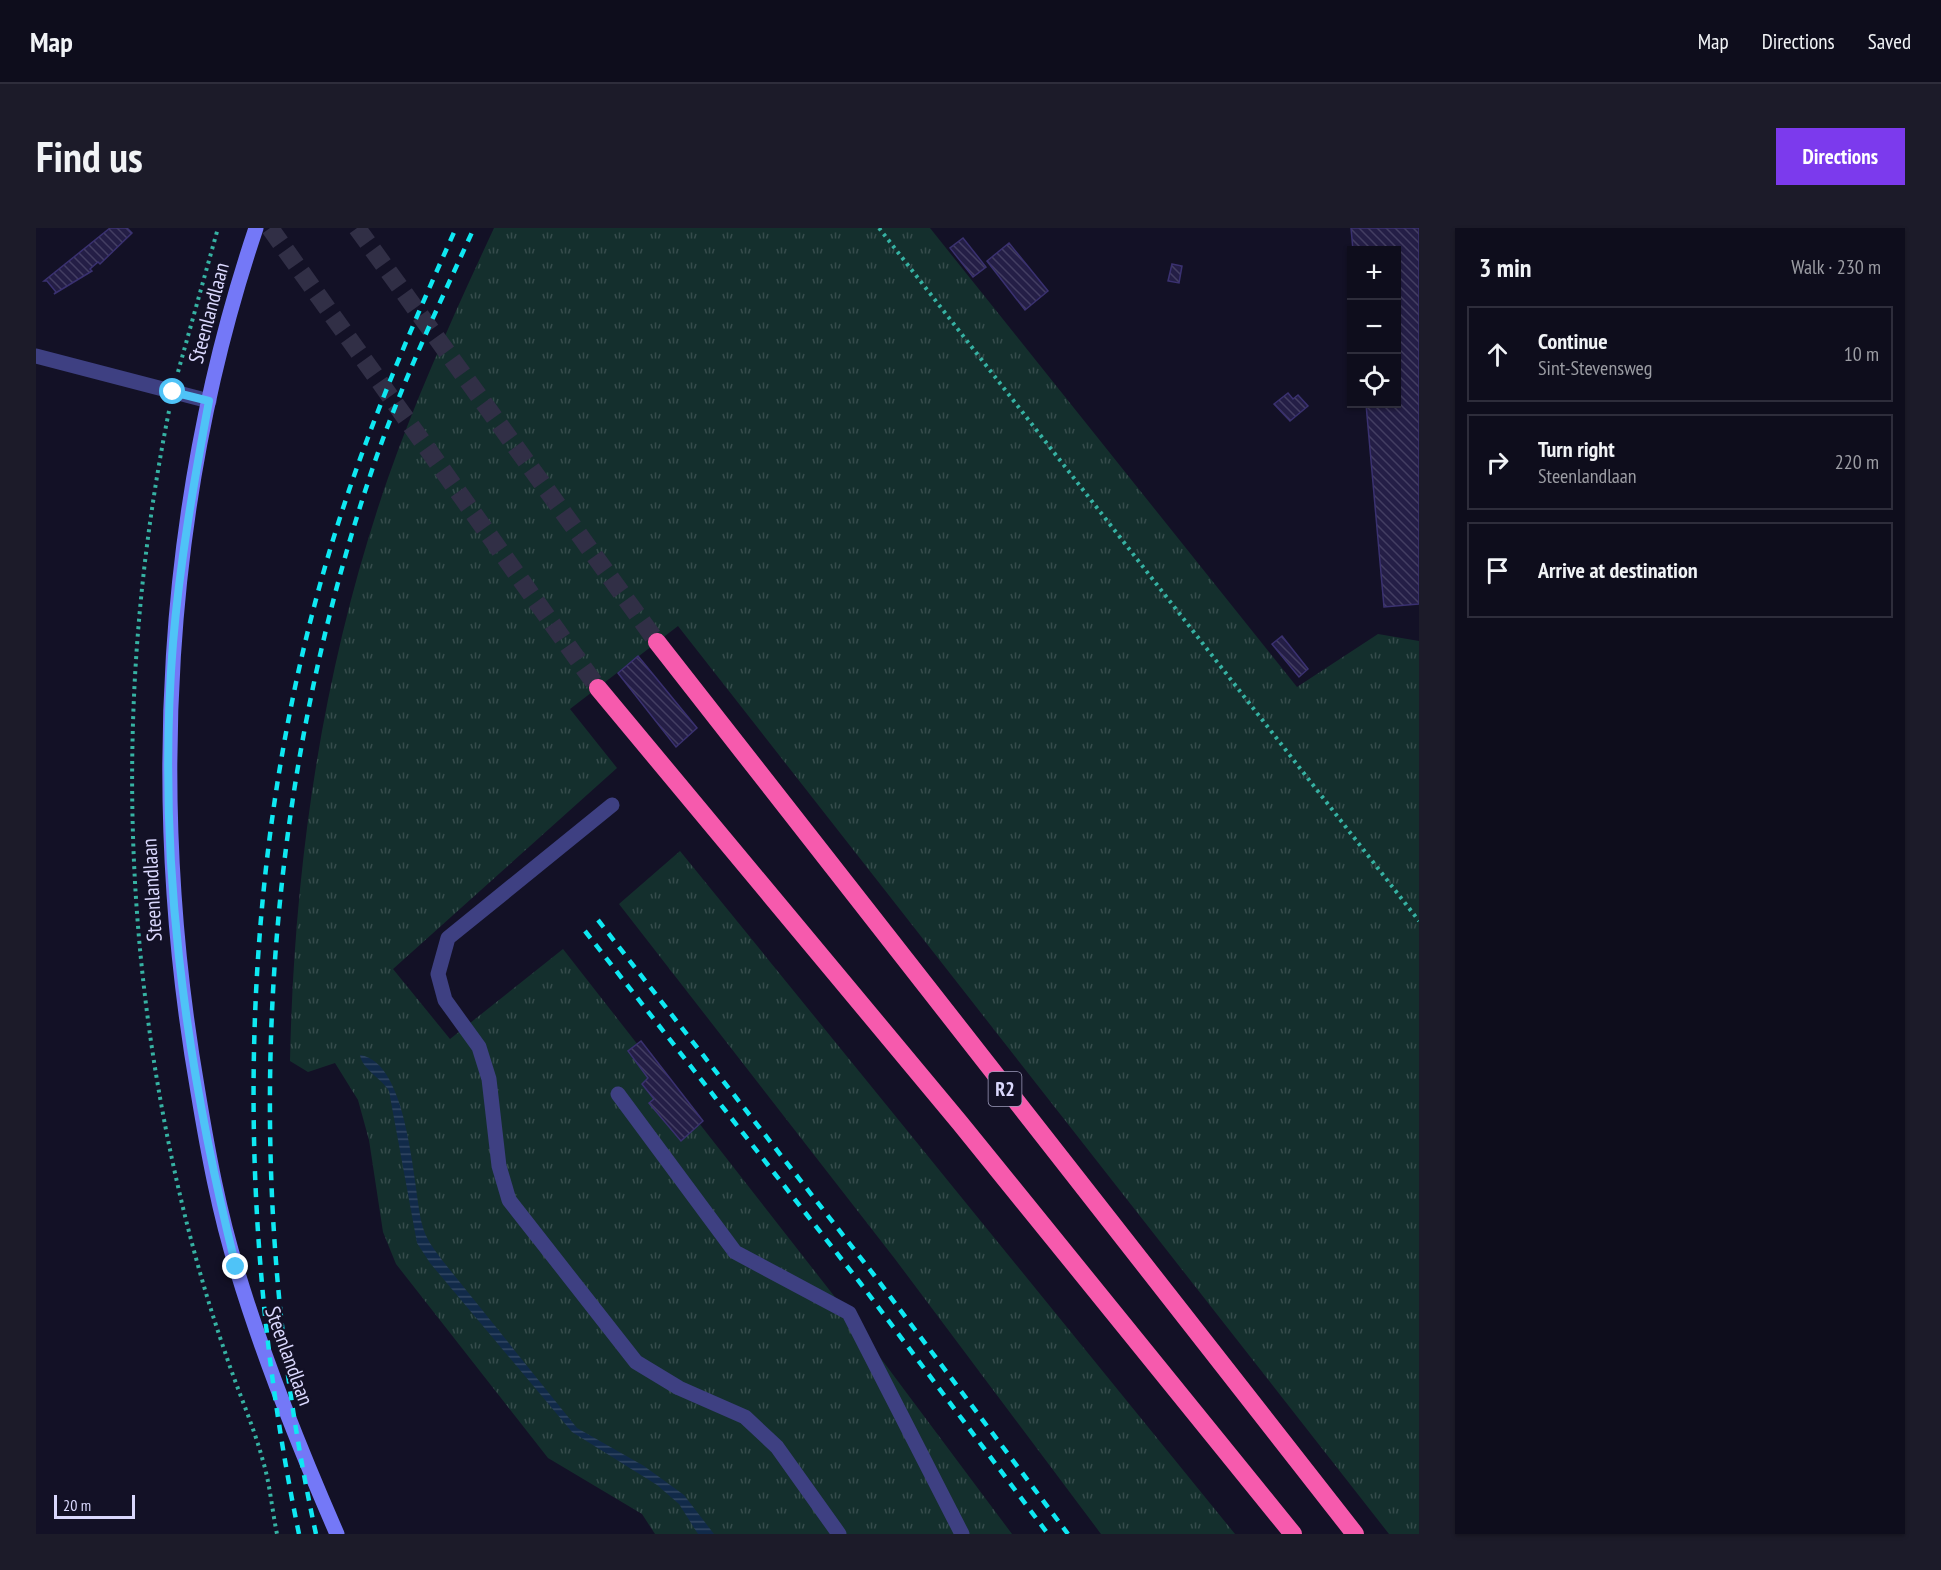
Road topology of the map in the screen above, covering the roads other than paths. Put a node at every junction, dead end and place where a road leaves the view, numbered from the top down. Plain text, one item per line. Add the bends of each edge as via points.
1 (256, 228) edge
2 (36, 356) edge
3 (209, 401) junction
4 (657, 642) tunnel mouth
5 (598, 688) tunnel mouth
6 (612, 805) dead end
7 (618, 1094) dead end
8 (337, 1534) edge
9 (839, 1534) edge
10 (962, 1534) edge
11 (1293, 1534) edge
12 (1355, 1534) edge

1 - 3 main road, Steenlandlaan via 234,292
2 - 3 street
3 - 8 main road, Steenlandlaan via 183,555 173,643 170,797 176,951 205,1131 236,1267 282,1401
4 - 12 highway, R2
5 - 11 highway via 945,1105
6 - 9 street via 448,938 438,974 445,1000 479,1047 489,1079 499,1166 509,1200 636,1362 679,1388 746,1417 777,1447
7 - 10 street via 735,1252 849,1313

